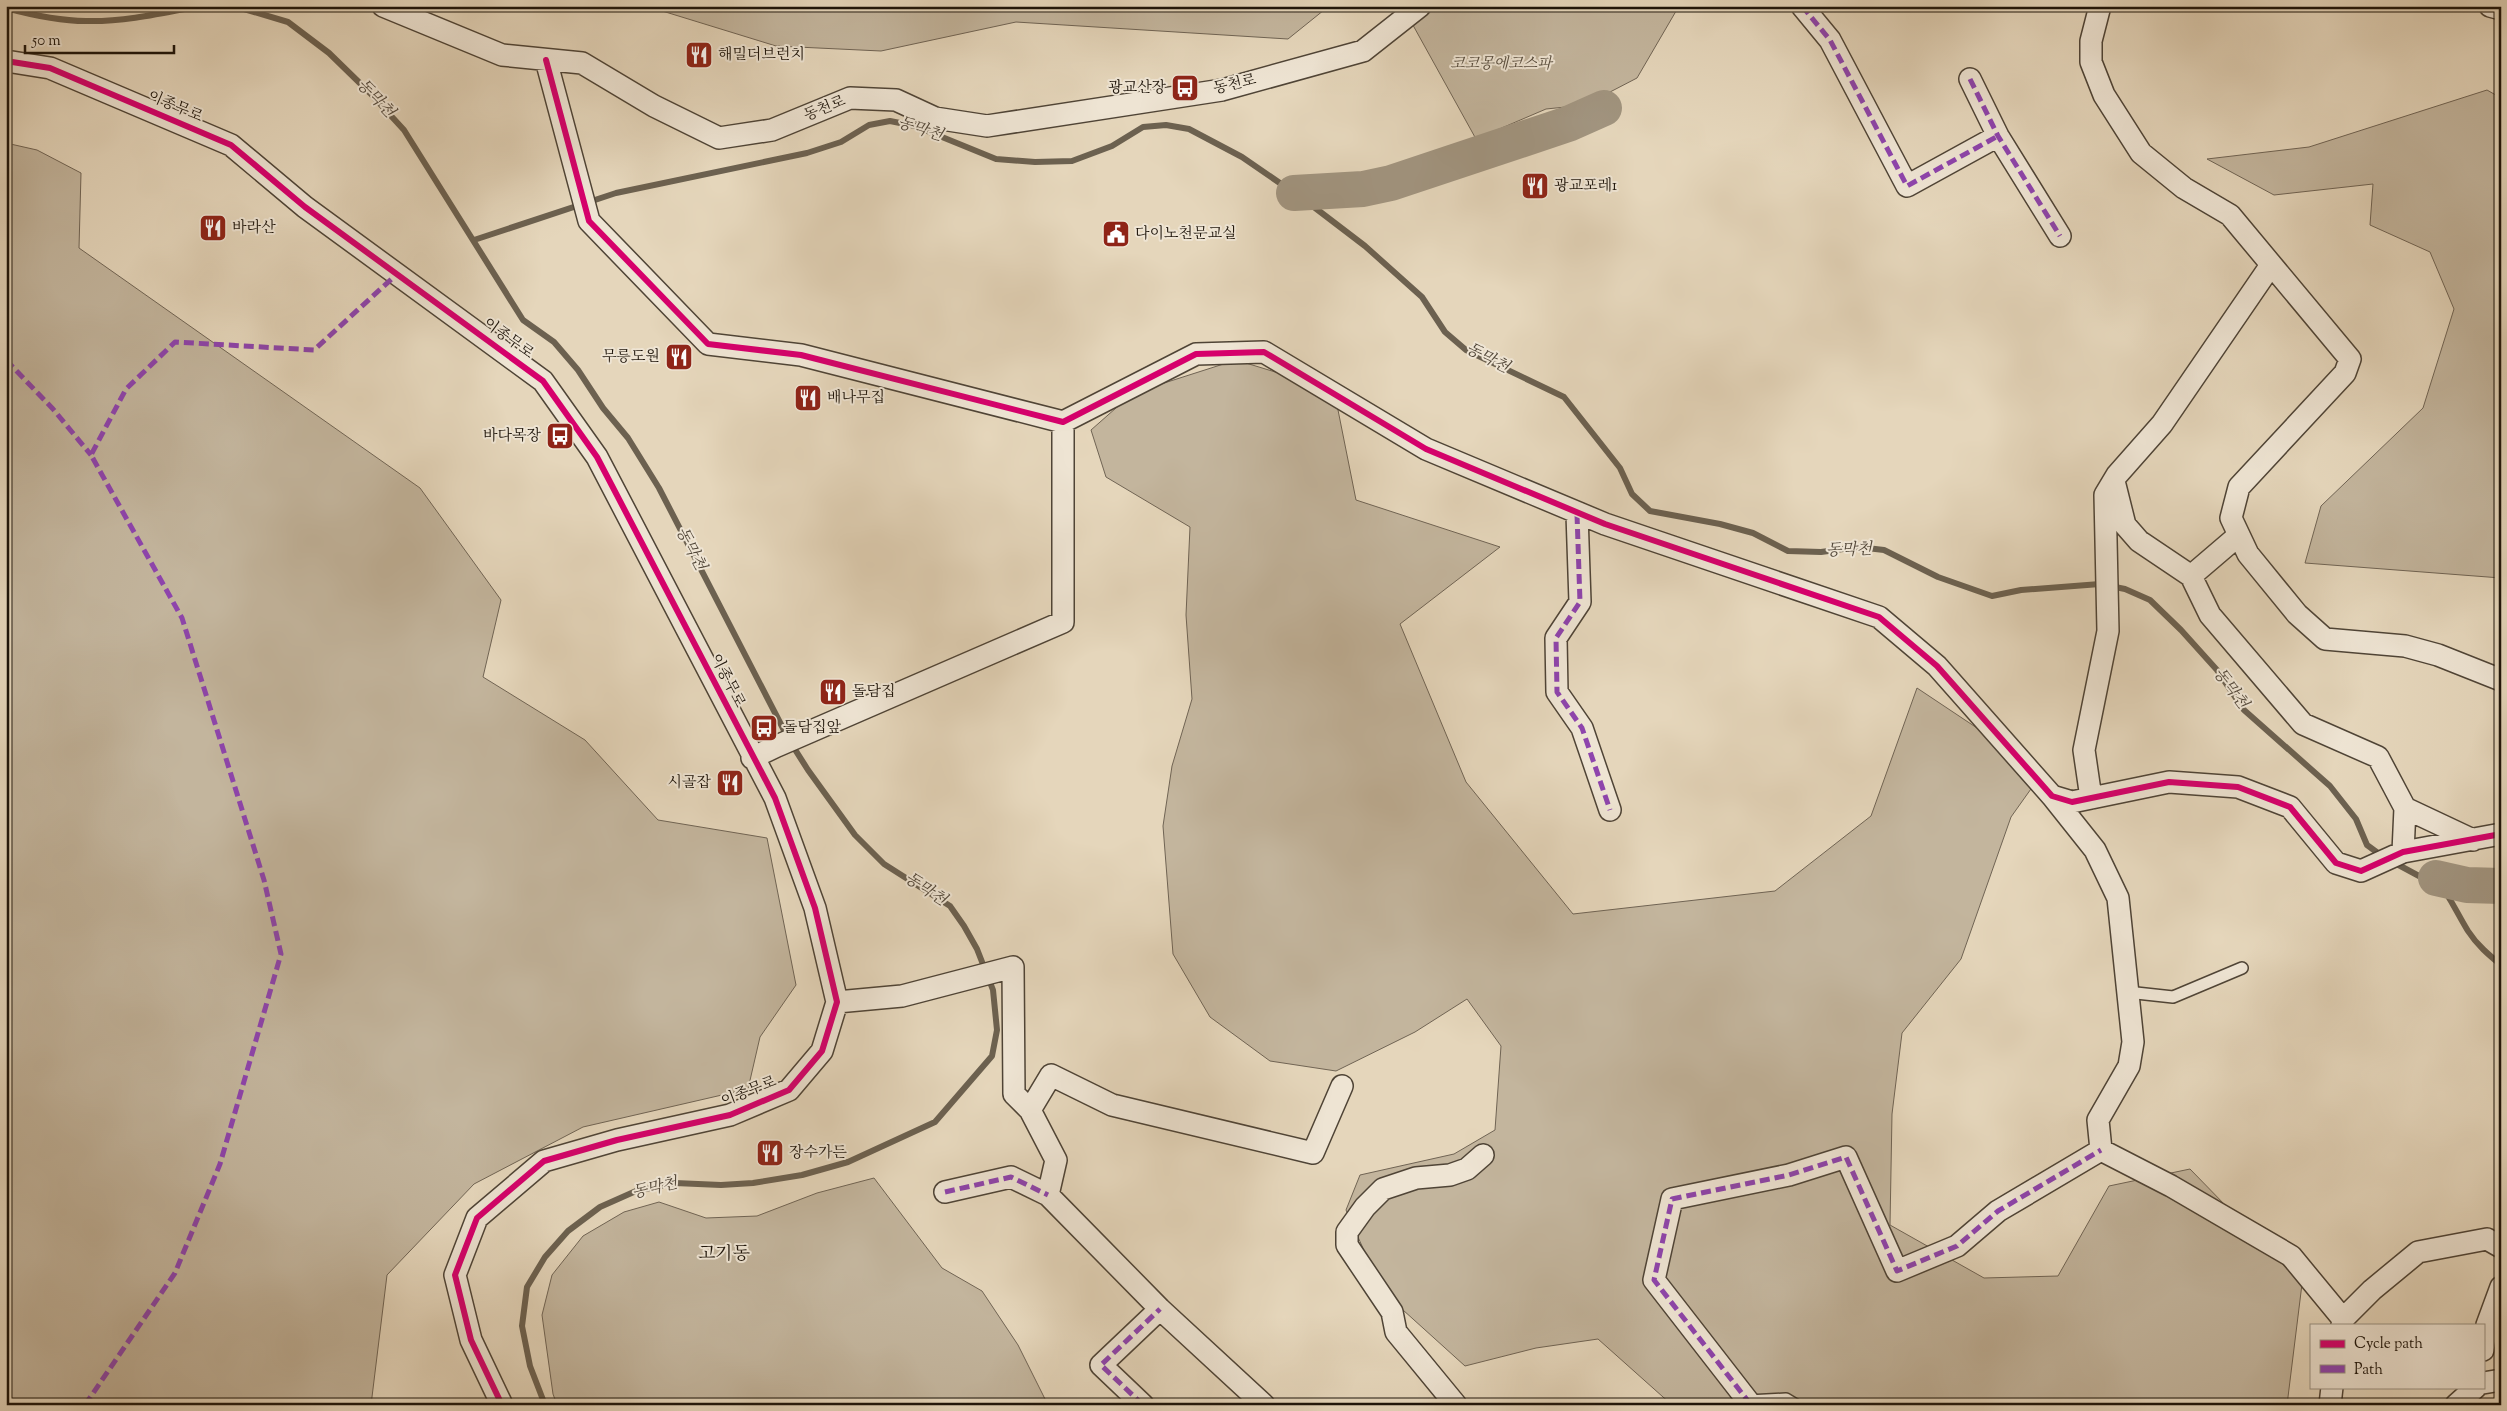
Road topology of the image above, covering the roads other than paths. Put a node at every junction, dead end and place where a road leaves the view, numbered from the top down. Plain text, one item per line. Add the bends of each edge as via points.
1 (384, 6) edge
2 (1420, 6) edge
3 (1802, 6) edge
4 (2100, 6) edge
5 (2490, 6) edge
6 (2501, 9) edge
7 (546, 60) junction
8 (6, 61) edge
9 (1970, 79) dead end
10 (1998, 136) junction
11 (2060, 236) dead end
12 (2271, 265) junction
13 (1063, 422) junction
14 (2114, 481) junction
15 (1578, 514) junction
16 (2239, 535) junction
17 (2191, 576) junction
18 (2501, 680) edge
19 (752, 758) junction
20 (2052, 796) junction
21 (2092, 798) junction
22 (2405, 808) junction
23 (1610, 810) dead end
24 (2501, 834) edge
25 (2473, 840) junction
26 (2403, 852) junction
27 (2242, 968) dead end
28 (2127, 992) junction
29 (836, 1002) junction
30 (1342, 1086) dead end
31 (1030, 1110) junction
32 (2101, 1150) junction
33 (1483, 1155) dead end
34 (944, 1192) dead end
35 (1048, 1196) junction
36 (2501, 1247) edge
37 (2501, 1287) edge
38 (1160, 1309) junction
39 (2343, 1322) edge
40 (2484, 1341) edge
41 (2501, 1380) edge
42 (2484, 1383) edge
43 (2332, 1388) edge
44 (2475, 1388) edge
45 (1747, 1403) edge
46 (502, 1405) edge
47 (1143, 1405) edge
48 (1264, 1405) edge
49 (1456, 1405) edge
50 (1796, 1405) edge
51 (2330, 1405) edge
52 (2456, 1405) edge

1 - 7 street, 동천로 via 502,56
2 - 7 street, 동천로 via 1363,51 1353,54 1222,90 987,126 935,118 896,100 850,98 772,130 720,138 654,106 582,63
3 - 10 street via 1830,40 1907,186
4 - 12 street via 2091,41 2090,62 2104,96 2141,153 2184,188 2230,214
5 - 6 street
7 - 13 street via 589,221 708,344 802,355
8 - 19 street, 이종무로 via 50,68 231,145 305,207 543,381 597,457
9 - 10 street
10 - 11 street
12 - 14 street via 2162,424
12 - 16 street via 2350,359 2345,373 2239,487 2232,518
13 - 15 street via 1196,354 1264,352 1426,450
13 - 19 street via 1063,622
14 - 17 street via 2125,525 2138,541
14 - 21 street via 2105,495 2108,631 2084,750
15 - 20 street via 1880,617 1937,666
15 - 23 street via 1580,602 1556,638 1557,692 1582,728
16 - 17 street
16 - 18 street via 2248,554 2296,614 2324,639 2405,646 2438,655
17 - 22 street via 2210,615 2303,724 2378,757
19 - 29 street, 이종무로 via 774,798 815,908
20 - 21 street via 2072,802
20 - 28 street via 2095,850 2118,898
21 - 26 street via 2170,782 2238,787 2290,806 2336,863 2360,871
22 - 25 street
22 - 26 street
24 - 25 street
25 - 26 street
27 - 28 lane via 2174,997
28 - 32 street via 2133,1042 2129,1066 2098,1120
29 - 31 street via 902,996 1014,967 1014,1094
29 - 46 street, 이종무로 via 822,1051 789,1090 730,1115 617,1140 544,1161 477,1218 455,1275 471,1340
30 - 31 street via 1313,1153 1112,1105 1051,1075
31 - 35 street via 1056,1160
32 - 39 street via 2292,1256
32 - 45 street via 1998,1211 1957,1246 1897,1271 1846,1157 1789,1175 1672,1199 1654,1280
33 - 49 street via 1467,1169 1450,1175 1416,1178 1383,1189 1347,1232 1348,1245 1392,1312 1396,1332
34 - 35 street via 1011,1176
35 - 38 street
36 - 39 street via 2487,1239 2418,1252 2372,1290
37 - 40 street via 2486,1324
38 - 47 street via 1101,1365
38 - 48 street
41 - 42 street
43 - 51 street
44 - 52 street
45 - 50 lane via 1786,1399

